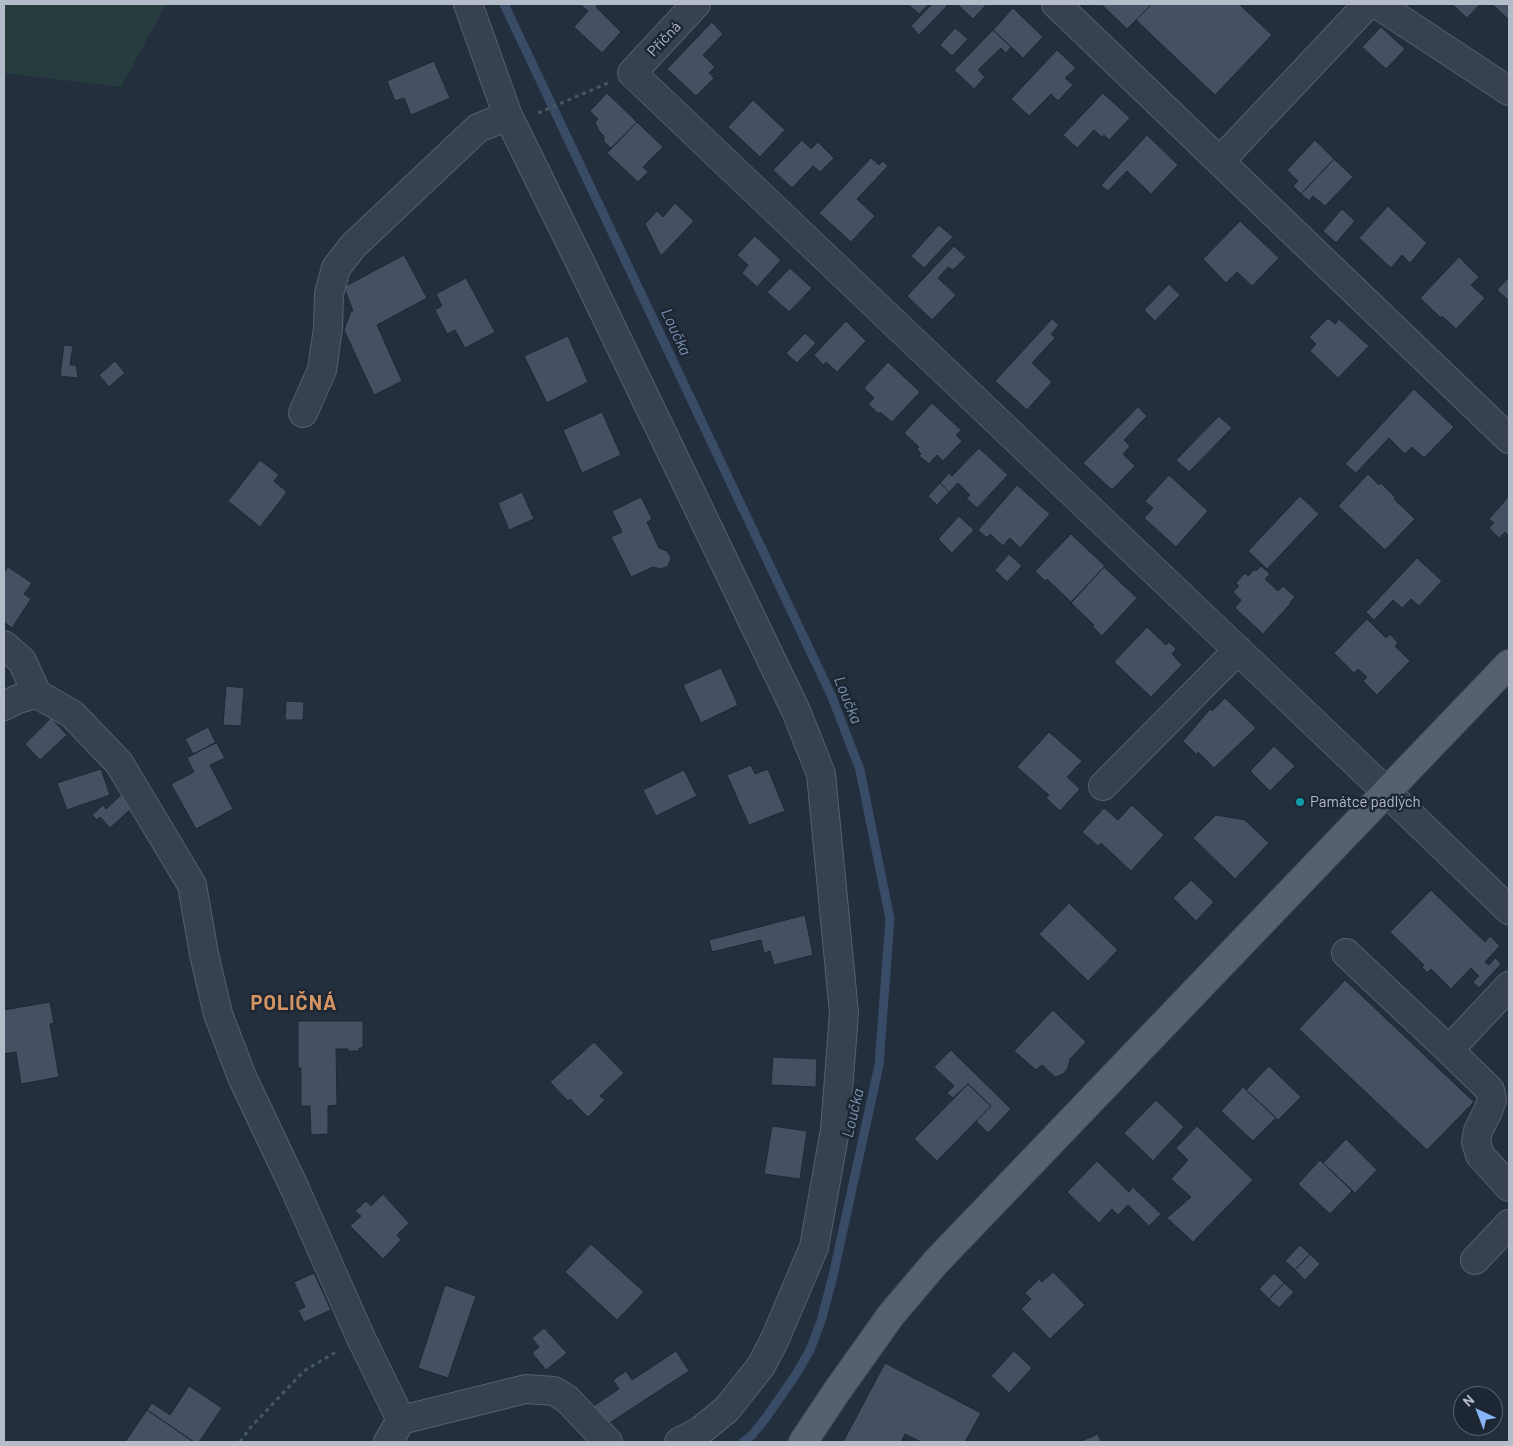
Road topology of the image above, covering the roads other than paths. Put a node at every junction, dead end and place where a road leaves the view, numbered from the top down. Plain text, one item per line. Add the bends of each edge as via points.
1 (468, 4) edge
2 (696, 4) edge
3 (1056, 4) edge
4 (1368, 4) edge
5 (1378, 4) edge
6 (1509, 91) edge
7 (508, 116) junction
8 (1220, 161) junction
9 (303, 413) dead end
10 (1509, 439) edge
11 (4, 645) edge
12 (1238, 650) junction
13 (1509, 664) edge
14 (37, 694) junction
15 (4, 706) edge
16 (1103, 786) dead end
17 (1386, 792) junction
18 (1509, 910) edge
19 (1346, 953) dead end
20 (1509, 986) edge
21 (1449, 1050) junction
22 (1509, 1187) edge
23 (1509, 1224) edge
24 (1475, 1260) dead end
25 (395, 1431) edge
26 (608, 1442) edge
27 (679, 1442) edge
28 (803, 1442) edge

1 - 7 street
2 - 12 street, Příčná via 632,73
3 - 8 street
4 - 8 street
5 - 6 street
7 - 9 street via 478,128 353,246 336,268 329,294 322,370
7 - 27 street via 796,711 821,774 844,1013 835,1130 814,1247 761,1366 727,1409 700,1431
8 - 10 street
11 - 14 street via 22,661
12 - 16 street
12 - 17 street
13 - 17 main road
14 - 15 street
14 - 25 street via 72,714 119,763 192,886 218,1014 242,1077 360,1338
17 - 18 street
17 - 28 main road via 936,1262 891,1315
19 - 21 street
20 - 21 street
21 - 22 street via 1490,1090 1492,1099 1476,1142 1480,1155
23 - 24 street
25 - 26 street via 526,1389 545,1389 567,1400

